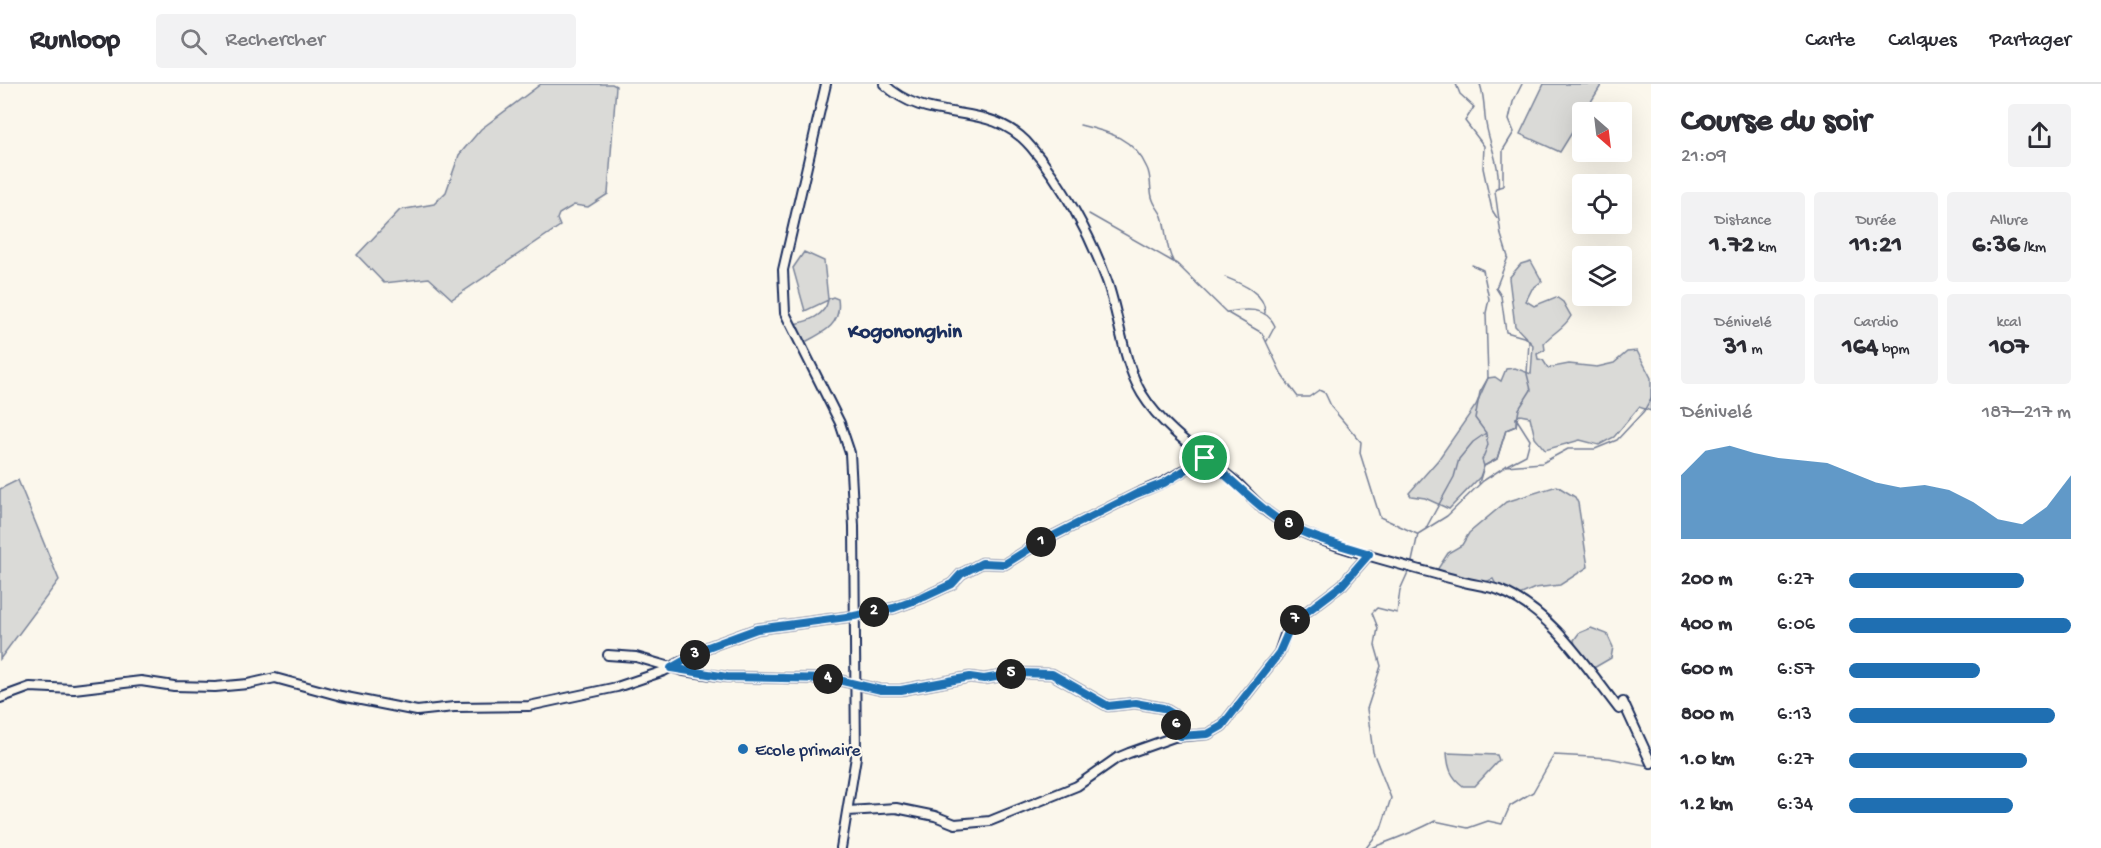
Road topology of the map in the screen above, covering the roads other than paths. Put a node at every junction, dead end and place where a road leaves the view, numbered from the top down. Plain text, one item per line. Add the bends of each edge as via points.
1 (826, 84) edge
2 (884, 84) edge
3 (1205, 458) junction
4 (1369, 554) junction
5 (854, 616) junction
6 (608, 655) dead end
7 (671, 668) junction
8 (855, 683) junction
9 (0, 698) edge
10 (1180, 736) junction
11 (1651, 763) edge
12 (848, 812) junction
13 (841, 848) edge

1 - 5 street via 783,270 783,290 788,321 840,423 850,453
2 - 3 street via 914,105 990,118 1021,135 1056,182 1092,247 1106,280 1133,376 1144,396
3 - 4 street via 1269,514 1323,539
3 - 5 street via 1005,564 982,563 924,597
4 - 10 street via 1342,585 1292,623 1279,653 1222,726 1208,734
4 - 11 street via 1499,590 1532,610 1621,705
5 - 7 street via 757,629 708,647
5 - 8 street
6 - 7 street via 636,657
7 - 8 street via 727,677 781,676
7 - 9 street via 617,687 513,708 417,711 275,678 215,687 141,681 74,689 30,687
8 - 10 street via 881,690 901,690 970,677 1052,674 1108,706 1135,703 1163,708 1173,714
8 - 12 street via 856,757
10 - 12 street via 1117,758 1077,786 990,821 955,824 896,808
12 - 13 street

